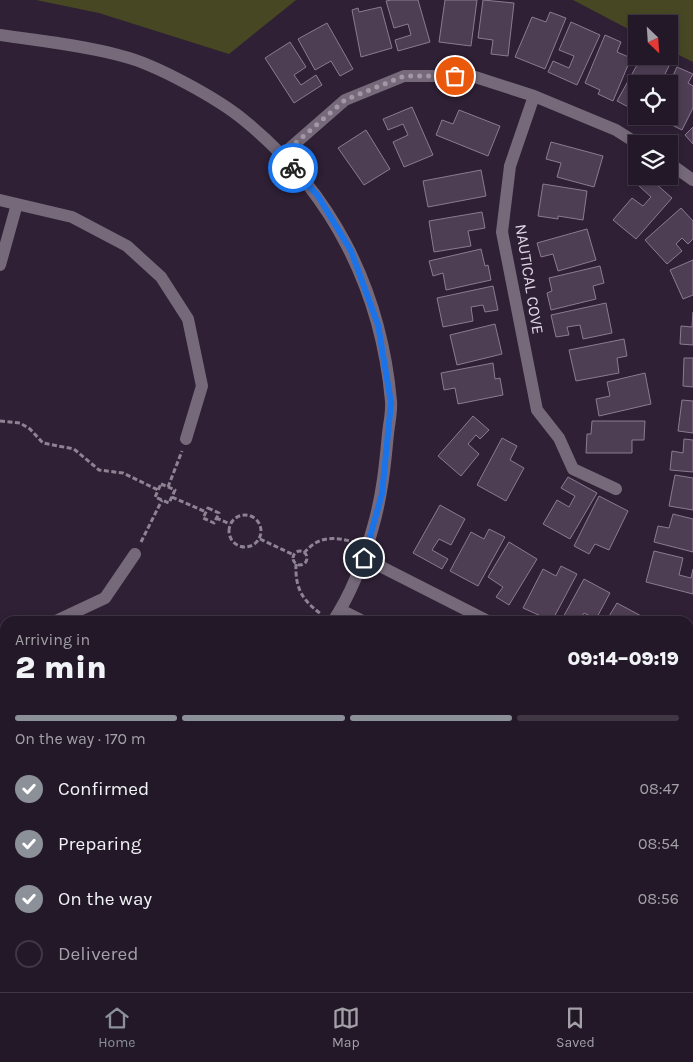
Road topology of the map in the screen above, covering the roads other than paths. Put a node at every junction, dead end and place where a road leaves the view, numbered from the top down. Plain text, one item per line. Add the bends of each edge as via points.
1 (0, 35) edge
2 (534, 96) junction
3 (628, 138) edge
4 (282, 155) junction
5 (678, 169) edge
6 (693, 180) edge
7 (0, 200) edge
8 (17, 204) junction
9 (0, 265) edge
10 (186, 439) road end
11 (616, 489) dead end
12 (366, 552) junction
13 (136, 554) road end
14 (340, 610) junction
15 (67, 616) edge
16 (333, 616) edge
17 (353, 616) edge
18 (479, 616) edge

1 - 4 street via 131,59 181,81 244,120
2 - 3 street
2 - 4 street via 472,76 404,76 345,100
2 - 11 street, NAUTICAL COVE via 510,166 502,232 537,410 559,438 573,469
4 - 12 street via 318,196 351,251 378,325 391,403 382,494
5 - 6 street
7 - 8 street
8 - 9 street
8 - 10 street via 72,217 128,246 161,277 188,319 202,386
12 - 14 street
12 - 18 street
13 - 15 street via 105,598
14 - 16 street
14 - 17 street

